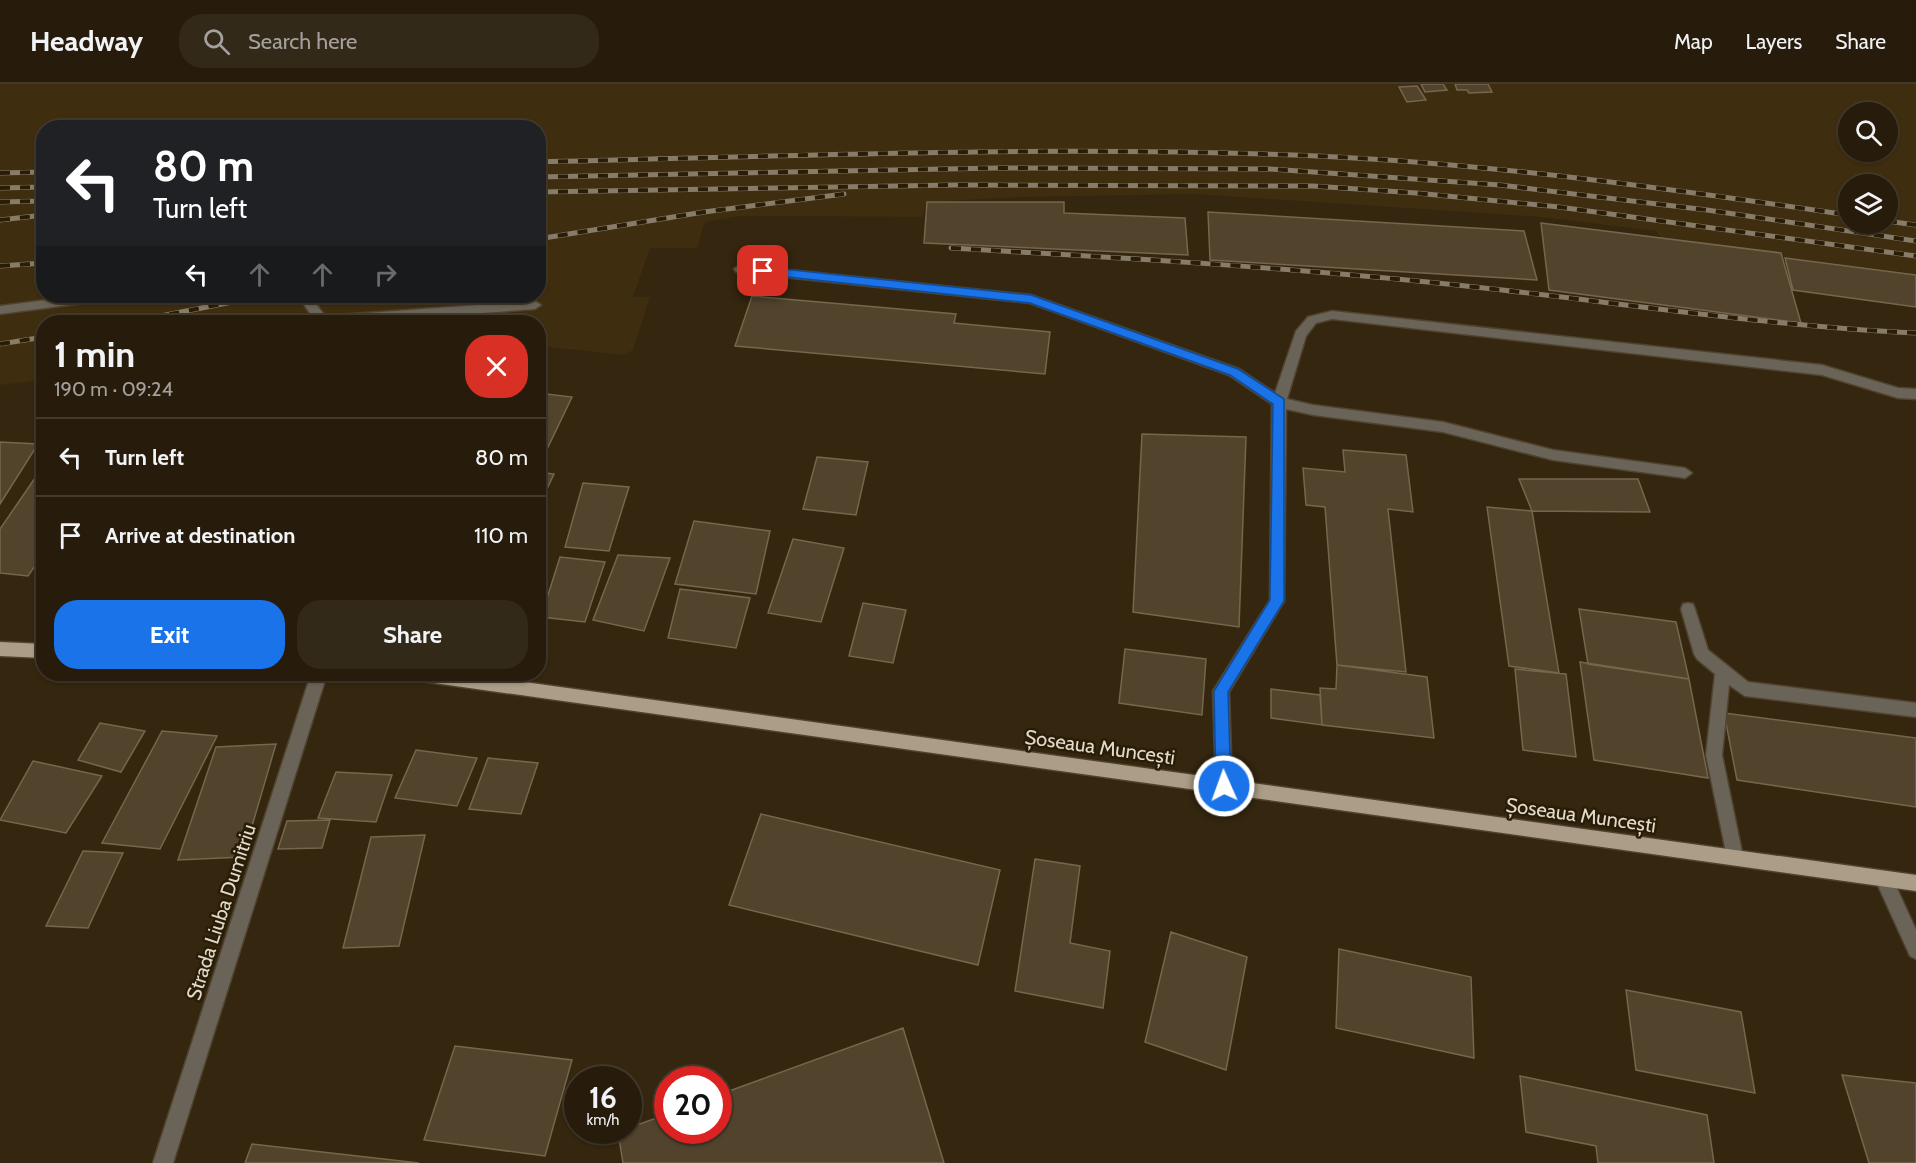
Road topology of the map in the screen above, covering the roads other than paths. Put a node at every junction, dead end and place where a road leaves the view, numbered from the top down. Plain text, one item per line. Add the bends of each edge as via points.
1 (741, 269) dead end
2 (53, 303) edge
3 (535, 304) dead end
4 (0, 310) edge
5 (397, 315) edge
6 (1916, 394) edge
7 (1279, 402) junction
8 (1685, 473) dead end
9 (1688, 609) dead end
10 (0, 649) edge
11 (36, 651) edge
12 (1723, 671) junction
13 (317, 681) edge
14 (470, 681) edge
15 (1916, 711) edge
16 (1224, 786) junction
17 (1735, 857) junction
18 (1884, 879) junction
19 (1916, 883) edge
20 (1916, 950) edge
21 (163, 1163) edge

1 - 7 street via 1031,299 1234,372
2 - 4 street
3 - 5 street
6 - 7 street via 1898,393 1822,370 1332,315 1312,320 1300,334
7 - 8 street via 1443,426 1553,455
7 - 16 street via 1277,601 1221,691
9 - 12 street via 1702,654
10 - 11 main road
12 - 15 street via 1745,689
12 - 17 street via 1714,755
13 - 21 street, Strada Liuba Dumitriu
14 - 16 main road, Șoseaua Muncești
16 - 17 main road, Șoseaua Muncești
17 - 18 main road, Șoseaua Muncești
18 - 19 main road, Șoseaua Muncești
18 - 20 street

